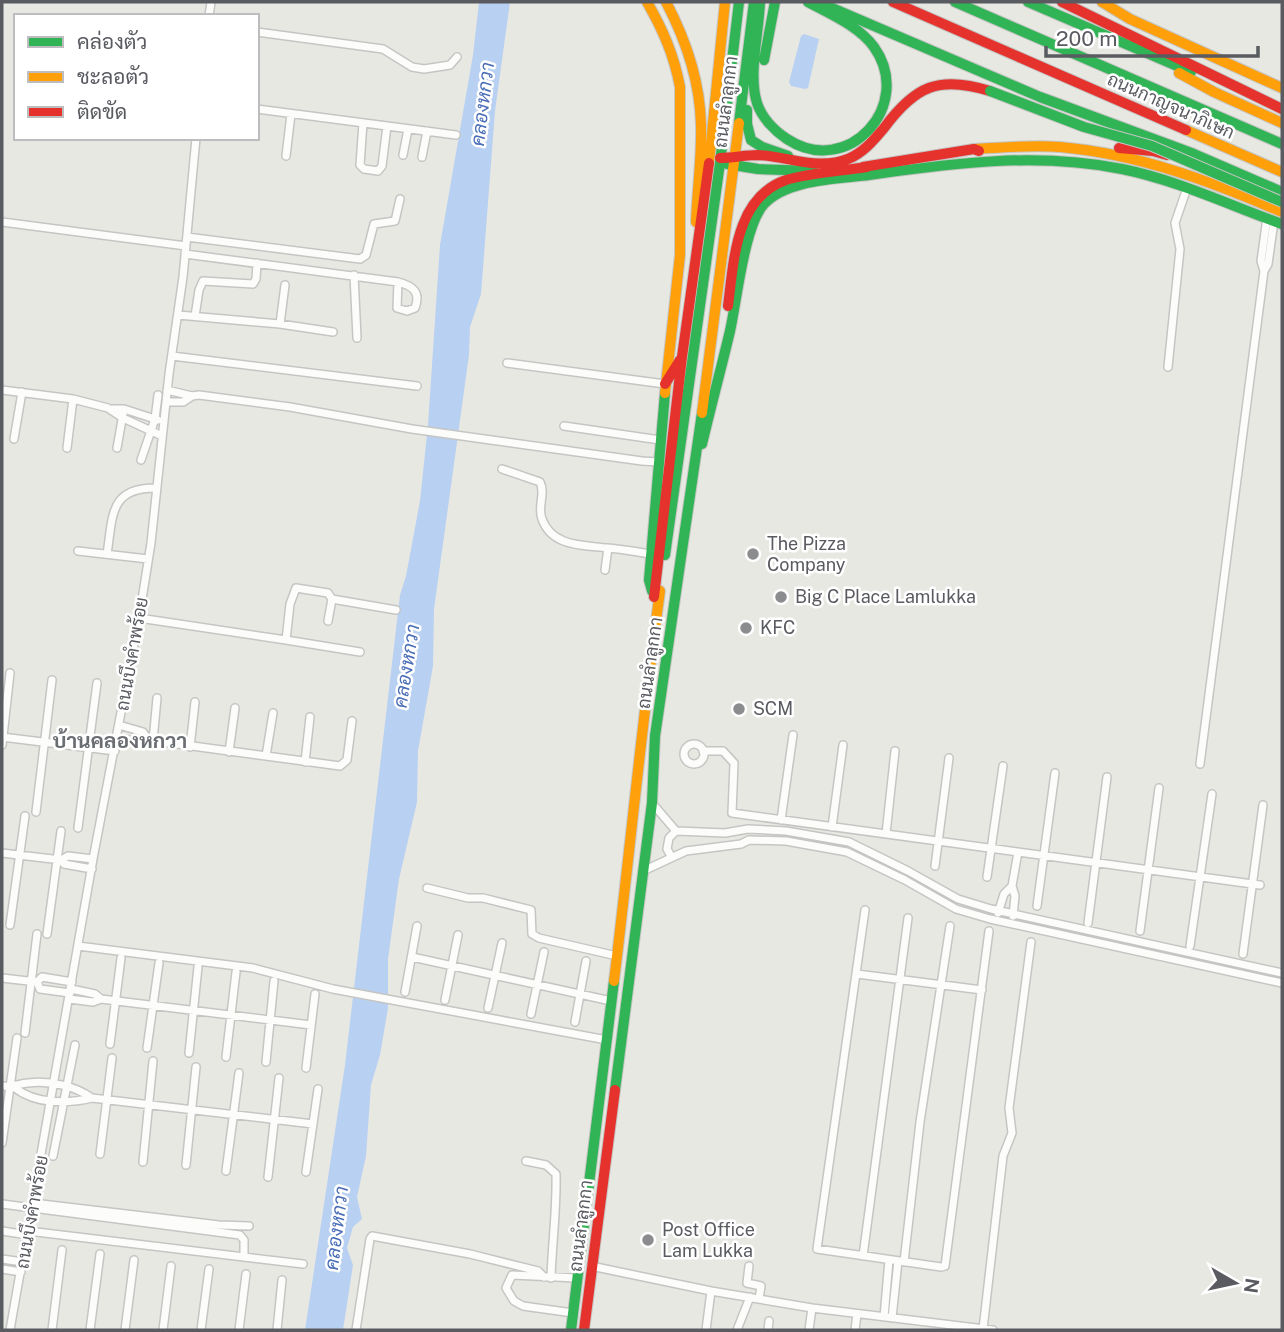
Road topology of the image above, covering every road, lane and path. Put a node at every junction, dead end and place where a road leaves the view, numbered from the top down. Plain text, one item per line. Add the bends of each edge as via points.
1 (647, 2) edge
2 (666, 2) edge
3 (725, 2) edge
4 (731, 2) edge
5 (739, 2) edge
6 (754, 2) edge
7 (760, 2) edge
8 (775, 2) edge
9 (808, 2) edge
10 (818, 2) edge
11 (893, 2) edge
12 (955, 2) edge
13 (1028, 2) edge
14 (1062, 2) edge
15 (1102, 2) edge
16 (751, 22) junction
17 (259, 32) edge
18 (457, 57) dead end
19 (1161, 61) junction
20 (1282, 88) edge
21 (1241, 90) junction
22 (259, 109) edge
23 (1282, 109) edge
24 (764, 112) junction
25 (290, 114) junction
26 (1282, 122) edge
27 (363, 123) junction
28 (387, 126) junction
29 (408, 129) junction
30 (427, 131) junction
31 (456, 135) dead end
32 (723, 137) junction
33 (196, 140) edge
34 (1282, 144) edge
35 (1082, 148) junction
36 (974, 149) junction
37 (403, 155) dead end
38 (286, 156) dead end
39 (422, 157) dead end
40 (773, 157) junction
41 (1003, 159) junction
42 (720, 160) junction
43 (797, 160) junction
44 (734, 162) junction
45 (867, 167) junction
46 (773, 170) junction
47 (1282, 172) edge
48 (1238, 173) junction
49 (1187, 188) junction
50 (1282, 192) edge
51 (400, 199) dead end
52 (1282, 202) edge
53 (1282, 212) edge
54 (1274, 221) edge
55 (2, 222) edge
56 (710, 236) junction
57 (187, 237) junction
58 (725, 237) junction
59 (186, 250) junction
60 (696, 258) junction
61 (257, 263) junction
62 (354, 275) junction
63 (398, 282) dead end
64 (285, 285) dead end
65 (178, 315) junction
66 (195, 316) junction
67 (280, 324) junction
68 (333, 332) dead end
69 (357, 338) dead end
70 (172, 356) junction
71 (682, 357) junction
72 (507, 363) dead end
73 (1168, 367) dead end
74 (665, 384) junction
75 (417, 386) dead end
76 (2, 390) edge
77 (167, 390) junction
78 (22, 392) junction
79 (158, 395) dead end
80 (192, 396) junction
81 (74, 399) junction
82 (166, 402) junction
83 (124, 409) junction
84 (112, 410) junction
85 (123, 418) junction
86 (155, 419) junction
87 (164, 423) junction
88 (564, 426) dead end
89 (708, 426) junction
90 (152, 429) junction
91 (162, 436) junction
92 (15, 439) dead end
93 (660, 440) junction
94 (67, 448) dead end
95 (117, 448) dead end
96 (160, 461) junction
97 (658, 462) junction
98 (695, 464) junction
99 (502, 469) dead end
100 (157, 488) junction
101 (608, 548) junction
102 (78, 551) dead end
103 (107, 554) junction
104 (651, 554) junction
105 (148, 559) junction
106 (605, 570) dead end
107 (654, 597) junction
108 (332, 598) junction
109 (396, 610) dead end
110 (656, 616) junction
111 (139, 618) junction
112 (328, 621) dead end
113 (286, 640) junction
114 (360, 652) dead end
115 (10, 673) dead end
116 (52, 680) dead end
117 (97, 683) dead end
118 (157, 698) dead end
119 (195, 702) dead end
120 (235, 708) dead end
121 (273, 713) dead end
122 (310, 717) dead end
123 (352, 721) dead end
124 (119, 725) junction
125 (793, 735) dead end
126 (117, 737) junction
127 (2, 740) edge
128 (150, 740) junction
129 (44, 741) junction
130 (843, 746) dead end
131 (89, 747) junction
132 (190, 747) junction
133 (115, 751) junction
134 (704, 751) dead end
135 (895, 751) dead end
136 (229, 752) junction
137 (266, 756) junction
138 (949, 758) dead end
139 (305, 762) junction
140 (1200, 764) dead end
141 (1003, 766) dead end
142 (1055, 773) dead end
143 (1107, 777) dead end
144 (1159, 788) dead end
145 (1212, 794) dead end
146 (652, 803) junction
147 (1263, 805) dead end
148 (36, 812) dead end
149 (25, 816) dead end
150 (780, 820) junction
151 (832, 827) junction
152 (78, 828) dead end
153 (61, 831) dead end
154 (676, 831) junction
155 (737, 832) junction
156 (701, 833) junction
157 (886, 834) junction
158 (939, 842) junction
159 (741, 844) junction
160 (702, 847) junction
161 (991, 848) junction
162 (1018, 852) junction
163 (2, 853) edge
164 (1043, 855) junction
165 (20, 856) junction
166 (671, 856) junction
167 (93, 859) junction
168 (59, 860) junction
169 (1095, 863) junction
170 (893, 864) junction
171 (935, 866) dead end
172 (92, 869) junction
173 (1148, 870) junction
174 (643, 871) junction
175 (890, 872) junction
176 (987, 877) dead end
177 (1200, 877) junction
178 (1251, 884) junction
179 (1260, 885) dead end
180 (1012, 886) junction
181 (428, 888) dead end
182 (1037, 906) dead end
183 (998, 910) junction
184 (865, 911) dead end
185 (1013, 914) junction
186 (908, 918) dead end
187 (999, 921) junction
188 (1012, 923) junction
189 (1088, 923) dead end
190 (10, 925) dead end
191 (417, 926) dead end
192 (950, 926) dead end
193 (989, 931) dead end
194 (1140, 931) dead end
195 (37, 934) dead end
196 (47, 934) dead end
197 (458, 935) dead end
198 (1132, 940) junction
199 (1031, 942) dead end
200 (502, 943) dead end
201 (78, 946) junction
202 (1190, 946) dead end
203 (1131, 950) junction
204 (544, 952) dead end
205 (1242, 954) dead end
206 (617, 956) junction
207 (412, 957) junction
208 (121, 958) dead end
209 (586, 961) dead end
210 (159, 963) dead end
211 (1248, 965) junction
212 (451, 966) junction
213 (198, 967) dead end
214 (236, 972) dead end
215 (1282, 973) edge
216 (857, 974) junction
217 (1247, 975) junction
218 (494, 976) junction
219 (2, 978) edge
220 (900, 980) junction
221 (274, 981) dead end
222 (34, 982) junction
223 (1282, 983) edge
224 (940, 984) junction
225 (536, 985) junction
226 (982, 990) junction
227 (71, 991) junction
228 (405, 992) dead end
229 (315, 993) dead end
230 (579, 994) junction
231 (116, 1000) junction
232 (445, 1000) dead end
233 (611, 1001) junction
234 (153, 1005) junction
235 (488, 1008) dead end
236 (192, 1011) junction
237 (531, 1014) dead end
238 (231, 1016) junction
239 (269, 1021) junction
240 (575, 1022) dead end
241 (311, 1025) junction
242 (25, 1033) dead end
243 (17, 1038) dead end
244 (607, 1040) junction
245 (110, 1044) dead end
246 (75, 1045) dead end
247 (148, 1048) dead end
248 (188, 1053) dead end
249 (226, 1057) dead end
250 (112, 1058) dead end
251 (153, 1061) dead end
252 (266, 1062) dead end
253 (196, 1067) dead end
254 (306, 1068) dead end
255 (239, 1073) dead end
256 (279, 1078) dead end
257 (54, 1084) junction
258 (9, 1087) edge
259 (66, 1087) junction
260 (318, 1089) dead end
261 (92, 1098) junction
262 (107, 1100) junction
263 (51, 1101) junction
264 (63, 1101) junction
265 (149, 1105) junction
266 (192, 1110) junction
267 (233, 1114) junction
268 (275, 1119) junction
269 (313, 1124) junction
270 (2, 1143) edge
271 (100, 1154) dead end
272 (53, 1156) dead end
273 (526, 1161) dead end
274 (143, 1162) dead end
275 (186, 1165) dead end
276 (226, 1171) dead end
277 (306, 1172) dead end
278 (268, 1177) dead end
279 (2, 1204) edge
280 (32, 1206) junction
281 (249, 1226) dead end
282 (2, 1231) edge
283 (28, 1233) junction
284 (62, 1250) dead end
285 (100, 1255) dead end
286 (863, 1256) junction
287 (244, 1257) junction
288 (2, 1259) edge
289 (134, 1260) dead end
290 (889, 1260) junction
291 (23, 1262) junction
292 (901, 1262) junction
293 (303, 1264) dead end
294 (171, 1266) dead end
295 (591, 1266) junction
296 (749, 1266) dead end
297 (2, 1269) edge
298 (209, 1269) dead end
299 (21, 1272) junction
300 (246, 1274) dead end
301 (548, 1277) junction
302 (577, 1279) junction
303 (282, 1280) dead end
304 (711, 1291) junction
305 (750, 1297) junction
306 (759, 1299) junction
307 (811, 1308) junction
308 (573, 1313) junction
309 (858, 1314) junction
310 (892, 1318) junction
311 (769, 1321) dead end
312 (941, 1327) edge
313 (983, 1329) edge
314 (10, 1330) edge
315 (52, 1330) edge
316 (90, 1330) edge
317 (125, 1330) edge
318 (163, 1330) edge
319 (201, 1330) edge
320 (239, 1330) edge
321 (277, 1330) edge
322 (356, 1330) edge
323 (571, 1330) edge
324 (584, 1330) edge
325 (706, 1330) edge
326 (737, 1330) edge
327 (768, 1330) edge
328 (809, 1330) edge
329 (855, 1330) edge
330 (898, 1330) edge
331 (993, 1330) edge

1 - 74 main road via 675,60 681,99 680,255
2 - 60 main road via 687,47 701,116
3 - 60 main road
4 - 32 main road via 719,114
5 - 32 main road, ถนนลำลูกกา
6 - 16 main road, ถนนลำลูกกา
7 - 24 main road via 755,83 758,106
8 - 24 main road via 761,80
9 - 24 main road via 836,17 878,53 887,86 884,104 860,139 833,151 808,150 781,136
10 - 48 main road via 1063,106
11 - 47 main road, ถนนกาญจนาภิเษก
12 - 34 main road, ถนนกาญจนาภิเษก
13 - 19 main road
14 - 21 main road
15 - 20 main road
16 - 43 main road via 754,47 747,131 759,147
16 - 44 main road, ถนนลำลูกกา
17 - 18 street via 383,48 412,67 424,69 450,65
19 - 21 main road
19 - 26 main road via 1194,82
21 - 23 main road
22 - 25 street
25 - 27 street
25 - 38 street
27 - 28 street
27 - 28 street via 360,164 378,171
28 - 29 street
29 - 30 street
29 - 37 street
30 - 31 street
30 - 39 street
32 - 42 main road, ถนนลำลูกกา
33 - 57 street, ถนนบึงคำพร้อย
35 - 36 main road
35 - 48 main road via 1153,151
35 - 53 main road via 1175,169
36 - 41 main road
36 - 45 main road
40 - 43 main road
40 - 44 main road via 747,156
40 - 46 main road via 762,158 760,163
41 - 49 main road via 1110,167
41 - 89 main road via 798,186 768,200 749,234
42 - 44 main road
42 - 56 main road, ถนนลำลูกกา
43 - 52 main road, bridge via 828,163 852,158 873,142 907,99 929,87 956,82 1152,146
44 - 46 main road
44 - 58 main road, ถนนลำลูกกา
45 - 46 main road
45 - 89 main road via 776,184 749,208 740,233
48 - 50 main road
49 - 54 main road
49 - 73 street via 1175,223 1180,249
51 - 57 street via 395,221 374,224 365,256 360,259
54 - 140 street
55 - 59 street
56 - 58 main road
56 - 110 main road, ถนนลำลูกกา
57 - 59 street, ถนนบึงคำพร้อย
58 - 98 main road, ถนนลำลูกกา
59 - 61 street
59 - 65 street, ถนนบึงคำพร้อย
60 - 71 main road
61 - 62 street
61 - 66 street via 253,284 203,281
62 - 63 street
62 - 69 street
64 - 67 street
65 - 66 street
65 - 70 street, ถนนบึงคำพร้อย
66 - 67 street
67 - 68 street
70 - 75 street
70 - 77 street, ถนนบึงคำพร้อย
71 - 74 main road
71 - 107 main road
72 - 74 street
74 - 93 main road
76 - 78 street
77 - 80 street
77 - 82 street, ถนนบึงคำพร้อย
78 - 81 street
78 - 92 street
79 - 86 street
80 - 82 street via 183,402
80 - 97 street
81 - 84 street
81 - 94 street
82 - 87 street, ถนนบึงคำพร้อย
83 - 84 street
83 - 85 street
83 - 86 street
84 - 85 street
85 - 90 street
85 - 95 street
86 - 87 street
86 - 90 street
87 - 91 street, ถนนบึงคำพร้อย
88 - 93 street
89 - 98 main road
90 - 91 street
90 - 96 street via 142,457
91 - 96 street, ถนนบึงคำพร้อย
93 - 97 main road
96 - 100 street, ถนนบึงคำพร้อย
97 - 104 main road
98 - 146 main road, ถนนลำลูกกา via 655,736
99 - 101 street via 540,482 541,518 556,536 571,545
100 - 103 street via 121,496
100 - 105 street, ถนนบึงคำพร้อย
101 - 104 street
101 - 106 street
102 - 103 street
103 - 105 street
104 - 107 main road via 649,580
105 - 111 street, ถนนบึงคำพร้อย
107 - 110 main road
108 - 109 street
108 - 112 street
108 - 113 street via 328,593 296,589
110 - 206 main road, ถนนลำลูกกา
111 - 113 street
111 - 124 street, ถนนบึงคำพร้อย
113 - 114 street
115 - 127 street
116 - 129 street
117 - 131 street
118 - 128 street
119 - 132 street
120 - 136 street
121 - 137 street
122 - 139 street
123 - 139 street via 344,764
124 - 126 street, ถนนบึงคำพร้อย
124 - 128 street via 143,732
125 - 150 street
126 - 128 street via 141,743
126 - 133 street, ถนนบึงคำพร้อย
127 - 129 street
128 - 132 street
129 - 131 street
129 - 148 street
130 - 151 street
131 - 133 street
131 - 152 street
132 - 136 street
133 - 167 street, ถนนบึงคำพร้อย
134 - 150 street via 723,751 734,762 732,813
135 - 157 street
136 - 137 street
137 - 139 street
138 - 158 street
141 - 161 street
142 - 164 street
143 - 169 street
144 - 173 street
145 - 177 street
146 - 154 street
146 - 174 main road, ถนนลำลูกกา
147 - 178 street
149 - 165 street
150 - 151 street
151 - 157 street
153 - 168 street
154 - 156 street
154 - 166 street via 668,838
155 - 156 street
155 - 159 street
155 - 170 street via 748,829 822,836 849,842
156 - 160 street
157 - 158 street
158 - 161 street
158 - 171 street
159 - 160 street
159 - 175 street via 750,840 821,846 847,852
160 - 166 street
161 - 162 street
161 - 176 street
162 - 164 street
162 - 180 street
163 - 165 street
164 - 169 street
164 - 182 street
165 - 168 street
165 - 190 street
166 - 174 street
167 - 168 street via 68,856
167 - 172 street, ถนนบึงคำพร้อย
168 - 172 street
168 - 196 street
169 - 173 street
169 - 189 street
170 - 175 street
170 - 183 street via 958,899
172 - 201 street, ถนนบึงคำพร้อย
173 - 177 street
173 - 194 street
174 - 295 main road, ถนนลำลูกกา
175 - 187 street via 956,909
177 - 178 street
177 - 202 street
178 - 179 street
178 - 205 street
180 - 183 street
180 - 185 street
181 - 206 street via 524,907 531,910 532,934 539,939
183 - 185 street
183 - 187 street
184 - 216 street
185 - 188 street
185 - 198 street
186 - 220 street
187 - 188 street
188 - 203 street
191 - 207 street
192 - 224 street
193 - 226 street
195 - 222 street
197 - 212 street
198 - 203 street
198 - 211 street
199 - 313 street via 1009,1108 1012,1133 1003,1157
200 - 218 street
201 - 227 street, ถนนบึงคำพร้อย
201 - 244 street via 253,968 333,989
203 - 217 street
204 - 225 street
206 - 233 main road, ถนนลำลูกกา
207 - 212 street
207 - 228 street
208 - 231 street
209 - 230 street
210 - 234 street
211 - 215 street
211 - 217 street
212 - 218 street
212 - 232 street
213 - 236 street
214 - 238 street
216 - 220 street
216 - 286 street via 817,1249
217 - 223 street
218 - 225 street
218 - 235 street
219 - 222 street
220 - 224 street
220 - 286 street
221 - 239 street
222 - 227 street via 40,989
222 - 242 street
224 - 226 street
224 - 292 street
225 - 230 street
225 - 237 street
226 - 292 street via 946,1263 941,1267
227 - 231 street via 93,1002
227 - 257 street, ถนนบึงคำพร้อย
229 - 241 street
230 - 233 street
230 - 240 street
231 - 234 street
231 - 245 street
233 - 244 main road, ถนนลำลูกกา
234 - 236 street
234 - 247 street
236 - 238 street
236 - 248 street
238 - 239 street
238 - 249 street
239 - 241 street
239 - 252 street
241 - 254 street
243 - 258 street
244 - 302 main road, ถนนลำลูกกา
246 - 259 street
250 - 262 street
251 - 265 street
253 - 266 street
255 - 267 street
256 - 268 street
257 - 258 street
257 - 259 street
257 - 263 street, ถนนบึงคำพร้อย
258 - 263 street
258 - 270 street
259 - 261 street
259 - 264 street
260 - 269 street
261 - 262 street
261 - 264 street
262 - 265 street
262 - 271 street
263 - 264 street
263 - 280 street, ถนนบึงคำพร้อย
264 - 272 street
265 - 266 street
265 - 274 street
266 - 267 street
266 - 275 street
267 - 268 street
267 - 276 street
268 - 269 street
268 - 278 street
269 - 277 street
273 - 301 street via 546,1165 556,1174 557,1208
279 - 280 street
280 - 281 street
280 - 283 street, ถนนบึงคำพร้อย
280 - 287 street via 240,1235
282 - 283 street
283 - 287 street
283 - 291 street, ถนนบึงคำพร้อย
284 - 315 street
285 - 316 street
286 - 290 street
287 - 293 street
288 - 291 street
289 - 317 street
290 - 292 street
290 - 310 street
291 - 299 street, ถนนบึงคำพร้อย
292 - 310 street
294 - 318 street
295 - 304 street
295 - 324 main road, ถนนลำลูกกา
296 - 306 street via 747,1283 761,1286
297 - 299 street
298 - 319 street
299 - 314 street, ถนนบึงคำพร้อย
300 - 320 street
301 - 302 street
301 - 308 street via 512,1275 506,1288 523,1307
301 - 322 street via 470,1254 372,1236
302 - 308 main road, ถนนลำลูกกา
303 - 321 street
304 - 305 street
304 - 325 street
305 - 306 street
305 - 326 street
306 - 307 street
307 - 309 street
307 - 328 street
308 - 323 main road, ถนนลำลูกกา
309 - 310 street
309 - 329 street
310 - 312 street
310 - 330 street
311 - 327 street
312 - 313 street
313 - 331 street

